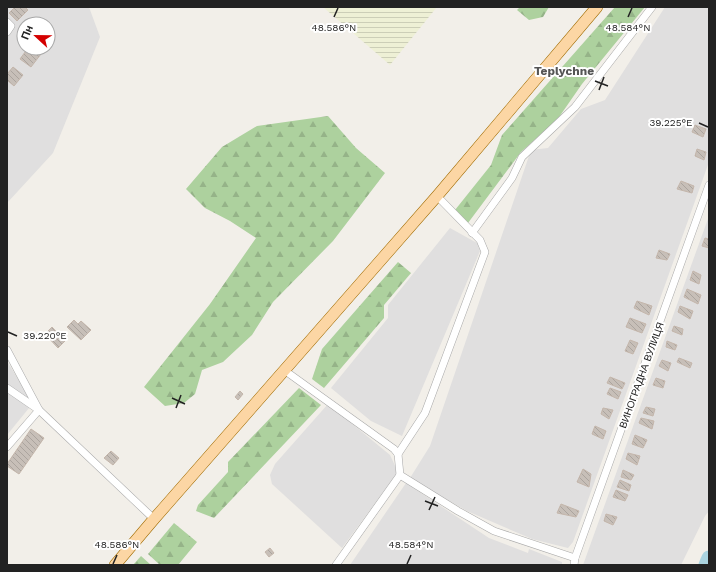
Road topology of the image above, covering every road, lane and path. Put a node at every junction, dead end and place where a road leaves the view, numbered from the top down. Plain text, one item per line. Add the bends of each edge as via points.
1 (597, 7) edge
2 (652, 7) edge
3 (7, 22) edge
4 (7, 32) edge
5 (709, 185) edge
6 (436, 196) junction
7 (472, 233) junction
8 (7, 350) edge
9 (284, 370) junction
10 (7, 388) edge
11 (39, 410) junction
12 (7, 447) edge
13 (398, 454) junction
14 (400, 475) junction
15 (154, 519) junction
16 (574, 562) edge
17 (115, 565) edge
18 (336, 565) edge

1 - 6 main road
2 - 7 street via 576,107 522,157 512,178
3 - 4 street via 11,26
5 - 16 street, ВИНОГРАДНА ВУЛИЦЯ
6 - 7 street
6 - 9 main road
7 - 13 street via 480,240 485,252 425,413
8 - 11 street
9 - 13 street
9 - 15 main road
10 - 11 street
11 - 12 street
11 - 15 street
13 - 14 street
14 - 16 street via 494,532
14 - 18 street
15 - 17 main road

